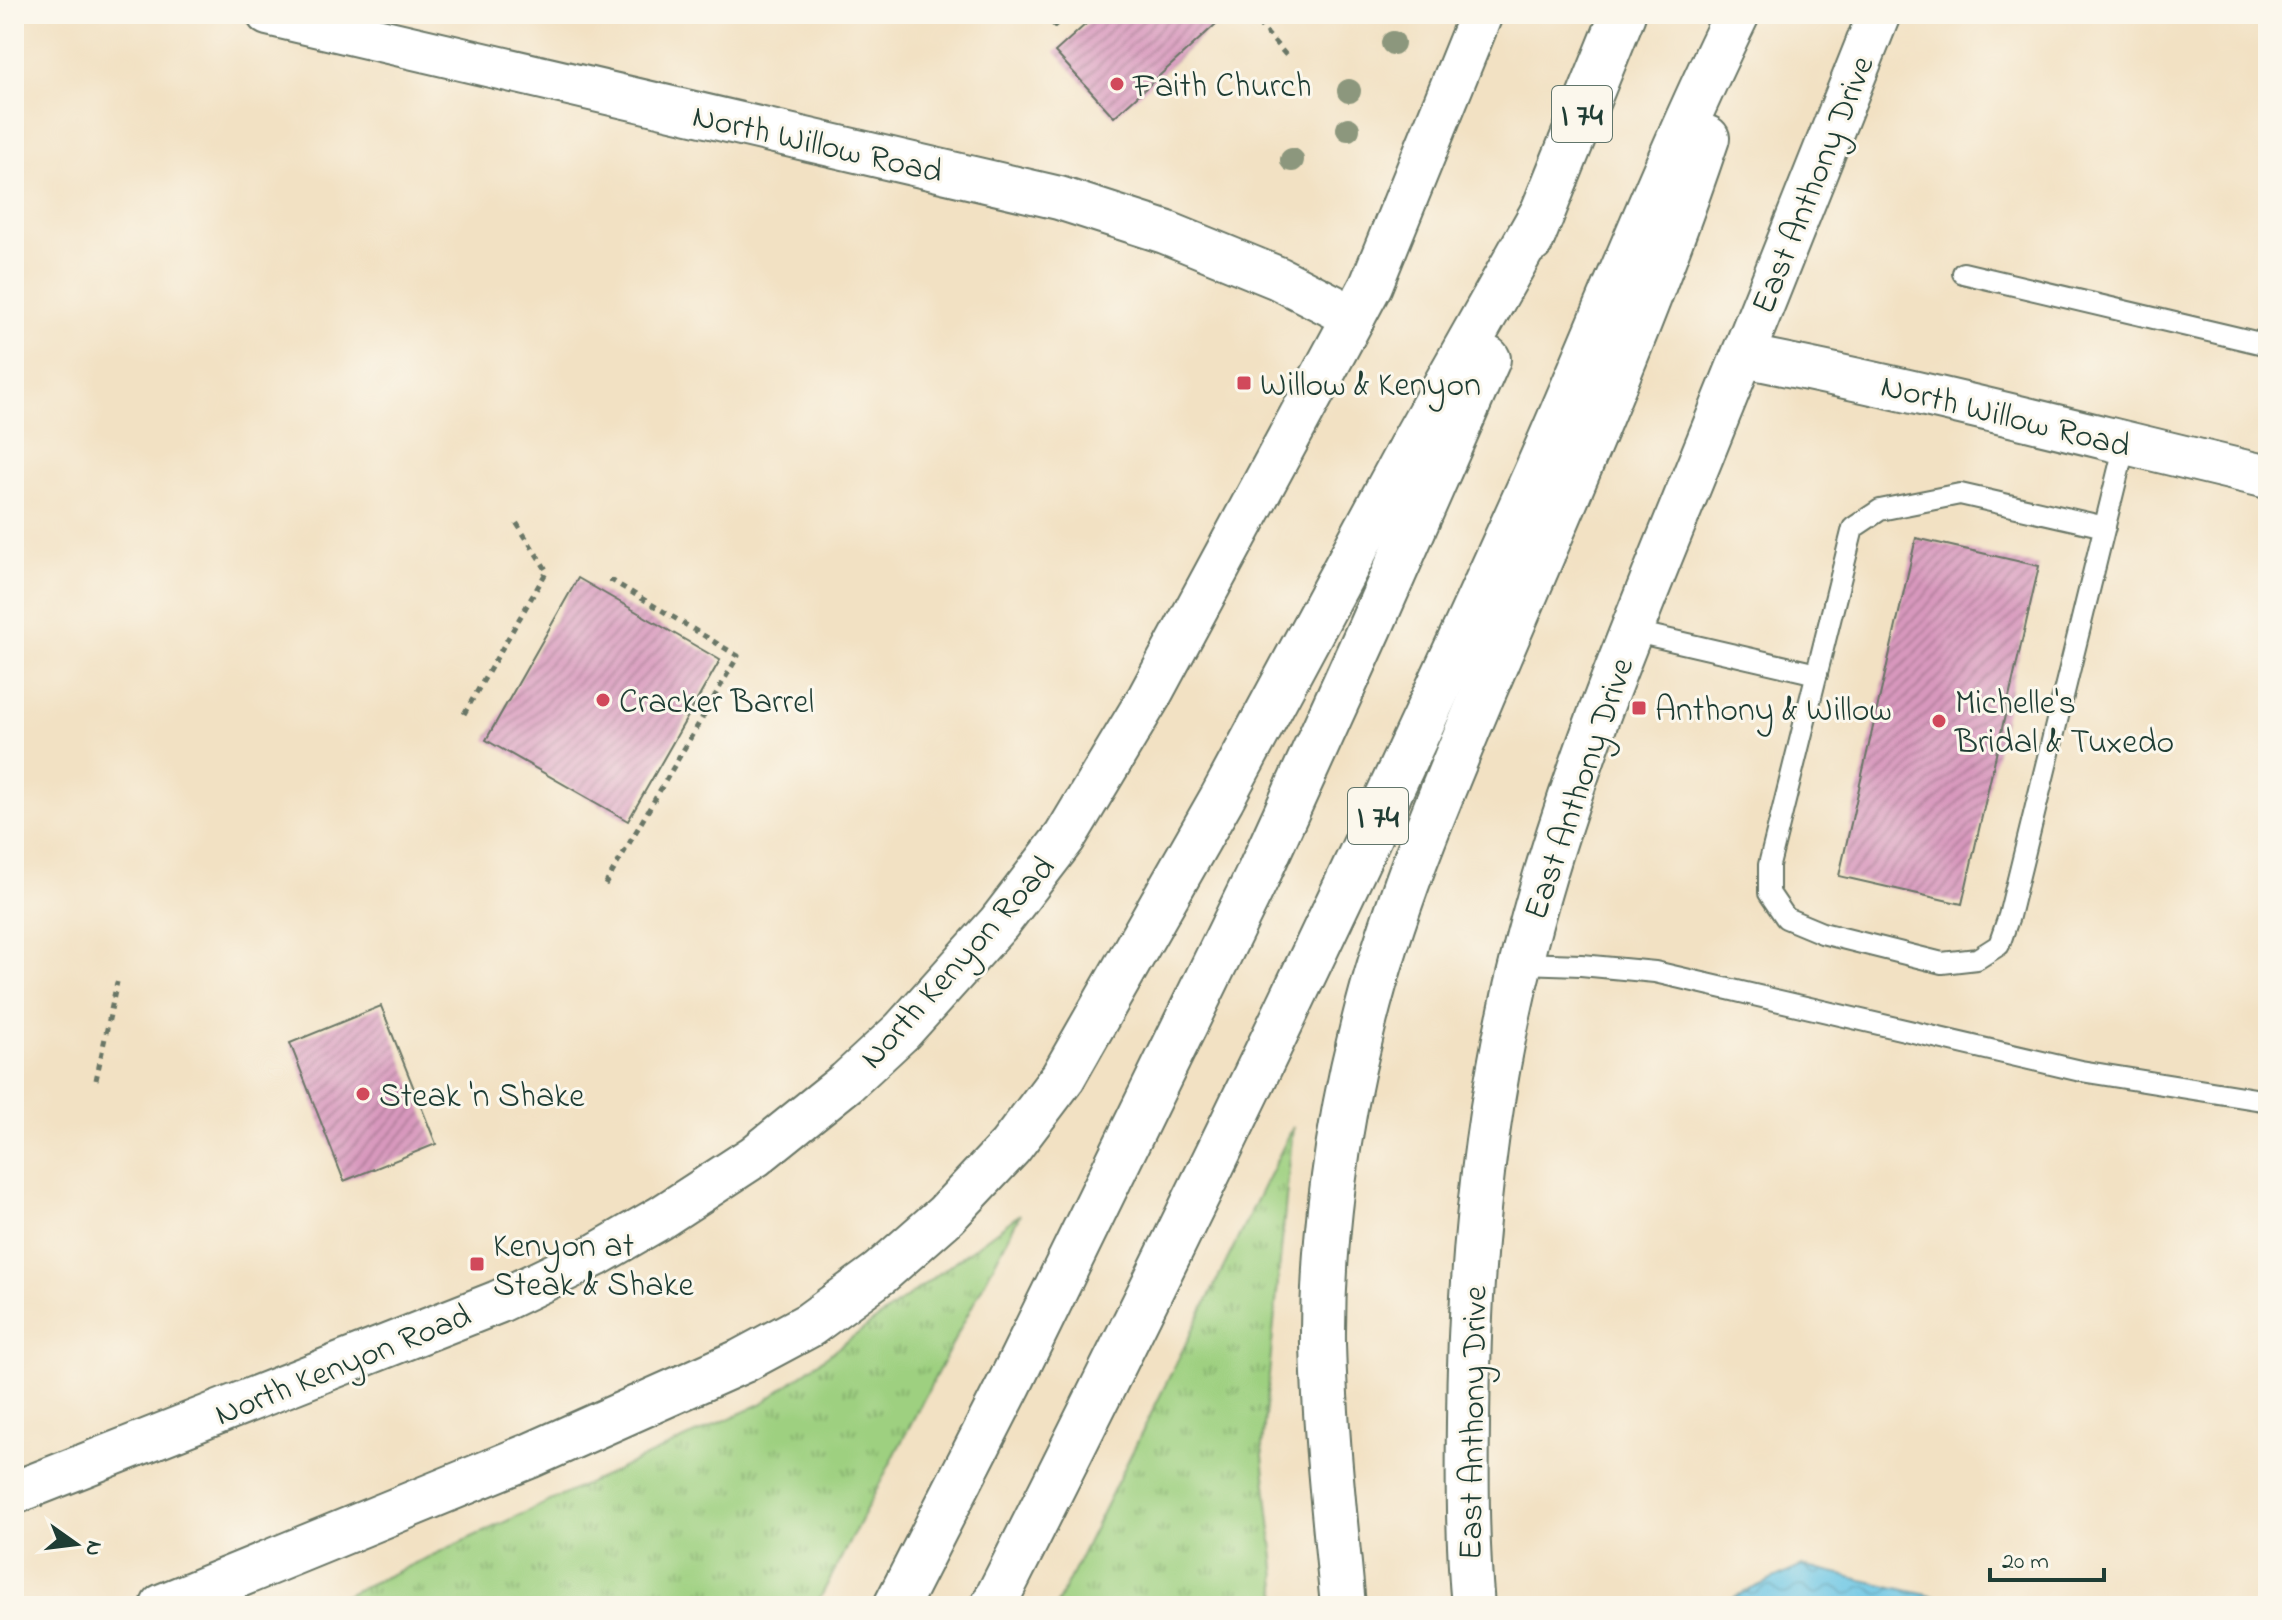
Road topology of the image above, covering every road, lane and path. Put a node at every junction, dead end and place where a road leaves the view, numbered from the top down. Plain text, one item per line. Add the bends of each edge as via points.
1 (268, 14) edge
2 (1044, 14) edge
3 (1250, 14) edge
4 (1481, 14) edge
5 (1623, 14) edge
6 (1737, 14) edge
7 (1749, 14) edge
8 (1879, 14) edge
9 (1060, 31) dead end
10 (1286, 55) dead end
11 (1541, 215) junction
12 (1963, 273) dead end
13 (1354, 317) junction
14 (2268, 345) edge
15 (1743, 356) junction
16 (2125, 444) junction
17 (2268, 477) edge
18 (514, 519) dead end
19 (2105, 527) junction
20 (606, 577) dead end
21 (1631, 631) junction
22 (1817, 674) junction
23 (464, 714) dead end
24 (605, 885) dead end
25 (1521, 963) junction
26 (117, 982) dead end
27 (96, 1080) dead end
28 (2268, 1101) edge
29 (14, 1493) edge
30 (163, 1606) edge
31 (896, 1606) edge
32 (993, 1606) edge
33 (1343, 1606) edge
34 (1473, 1606) edge

1 - 13 street, North Willow Road via 1059,198 1165,232 1278,278
2 - 9 path
3 - 10 path
4 - 13 street, North Kenyon Road
5 - 11 highway, I 74
6 - 32 highway, I 74 via 1700,88 1536,473 1332,917 1151,1294
7 - 33 highway via 1680,218 1425,832 1386,938 1361,1033 1328,1234 1323,1341
8 - 15 street, East Anthony Drive
11 - 30 highway via 1063,1077 1010,1147 946,1215 809,1325 742,1361 529,1456
11 - 31 highway, I 74 via 1482,374 1257,877
12 - 14 lane
13 - 29 street, North Kenyon Road via 1149,697 1065,837 999,923 902,1031 847,1082 755,1156 596,1255 498,1302
15 - 16 street, North Willow Road via 1877,382
15 - 21 street, East Anthony Drive
16 - 17 street, North Willow Road
16 - 19 lane
18 - 23 path via 547,571
19 - 22 lane via 1960,494 1880,510 1853,528
19 - 22 lane via 2009,916 1999,945 1977,959 1942,963 1822,933 1786,918 1769,893 1769,865
20 - 24 path via 738,656
21 - 22 lane
21 - 25 street, East Anthony Drive via 1570,796
25 - 28 lane via 1655,972 2081,1071
25 - 34 street, East Anthony Drive via 1493,1099 1474,1257 1467,1476
26 - 27 path

